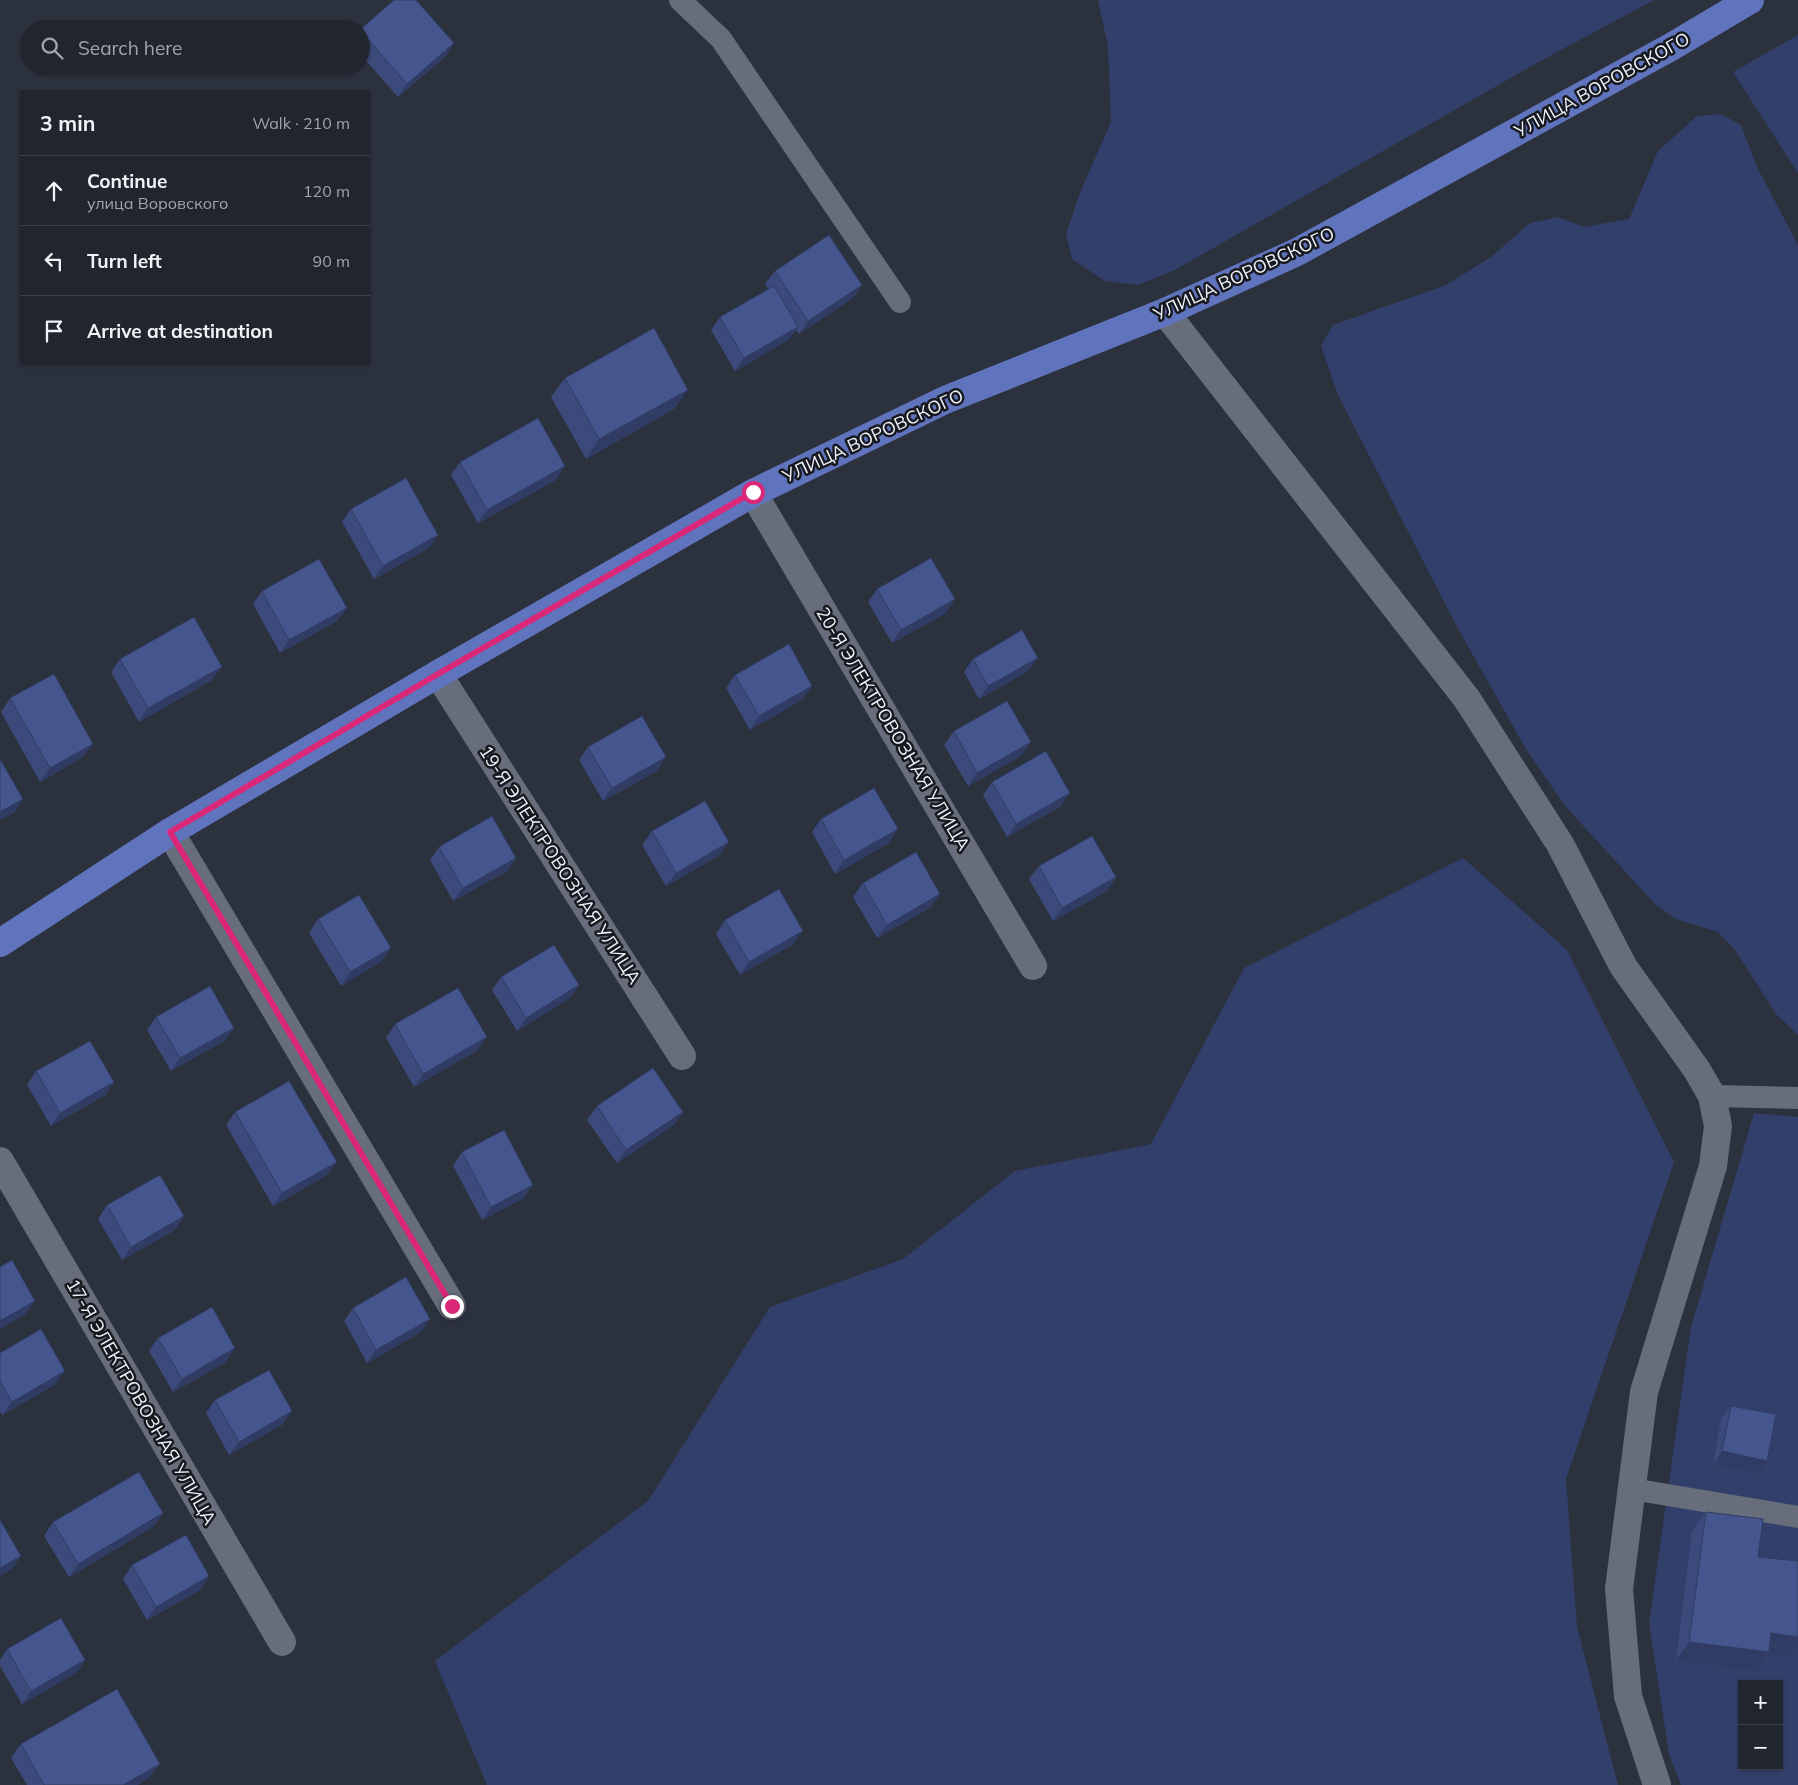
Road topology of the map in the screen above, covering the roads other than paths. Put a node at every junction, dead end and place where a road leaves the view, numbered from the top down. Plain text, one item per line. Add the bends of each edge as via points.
1 (680, 0) edge
2 (1750, 0) edge
3 (900, 302) dead end
4 (1165, 312) junction
5 (753, 492) junction
6 (438, 674) junction
7 (170, 832) junction
8 (0, 943) edge
9 (1033, 966) dead end
10 (682, 1056) dead end
11 (1712, 1096) junction
12 (1798, 1098) edge
13 (0, 1162) edge
14 (452, 1306) dead end
15 (1632, 1489) junction
16 (1798, 1517) edge
17 (282, 1642) dead end
18 (1657, 1785) edge

1 - 3 lane via 721,38
2 - 4 main road, УЛИЦА ВОРОВСКОГО via 1671,48 1297,252
4 - 5 main road, УЛИЦА ВОРОВСКОГО via 944,400
4 - 11 street via 1466,700 1560,844 1623,966
5 - 6 main road, УЛИЦА ВОРОВСКОГО
5 - 9 street, 20-Я ЭЛЕКТРОВОЗНАЯ УЛИЦА
6 - 7 main road, УЛИЦА ВОРОВСКОГО
6 - 10 street, 19-Я ЭЛЕКТРОВОЗНАЯ УЛИЦА
7 - 8 main road, УЛИЦА ВОРОВСКОГО
7 - 14 street
11 - 12 lane
11 - 15 street via 1718,1126 1713,1166 1644,1392
13 - 17 street, 17-Я ЭЛЕКТРОВОЗНАЯ УЛИЦА
15 - 16 lane
15 - 18 street via 1619,1589 1628,1696

